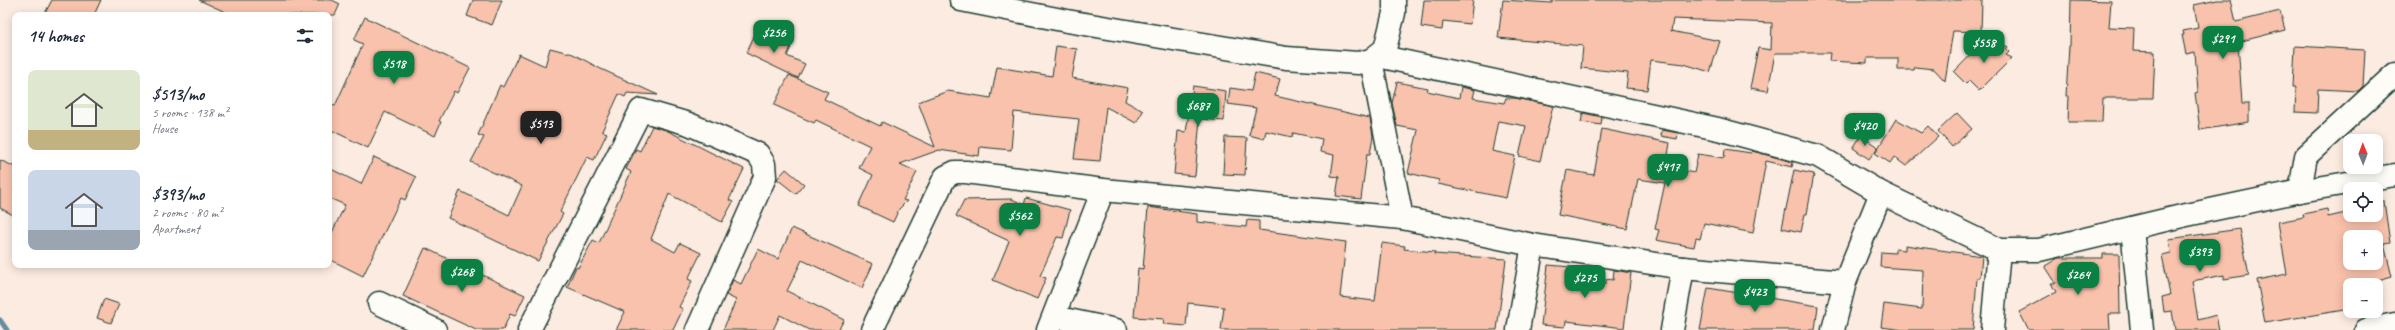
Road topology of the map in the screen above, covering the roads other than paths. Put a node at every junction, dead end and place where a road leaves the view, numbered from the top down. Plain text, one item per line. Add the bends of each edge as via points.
1 (961, 0) edge
2 (1394, 0) edge
3 (1374, 58) junction
4 (2395, 74) edge
5 (2395, 175) edge
6 (1103, 190) junction
7 (2300, 191) junction
8 (1881, 193) junction
9 (1402, 218) junction
10 (2132, 228) junction
11 (1533, 244) junction
12 (1999, 250) junction
13 (1683, 268) junction
14 (1845, 282) junction
15 (379, 303) dead end
16 (1051, 324) edge
17 (2395, 324) edge
18 (435, 330) edge
19 (529, 330) edge
20 (697, 330) edge
21 (872, 330) edge
22 (1116, 330) edge
23 (1518, 330) edge
24 (1672, 330) edge
25 (1833, 330) edge
26 (1992, 330) edge
27 (2142, 330) edge
28 (2366, 330) edge

1 - 3 street via 1067,21 1286,58 1341,63
2 - 3 street via 1394,13 1385,49
3 - 8 street via 1718,129 1818,156
3 - 9 street
4 - 7 street via 2306,156
5 - 7 street
6 - 9 street
6 - 16 street
6 - 21 street via 966,172 955,172 946,177
7 - 10 street
8 - 12 street
8 - 14 street
9 - 11 street
10 - 12 street via 2039,250
10 - 27 street
11 - 13 street
11 - 23 street
12 - 26 street
13 - 14 street
13 - 24 street
14 - 25 street
15 - 18 street
16 - 22 street
17 - 28 street
19 - 20 street via 641,110 689,124 758,154 764,164 765,177

